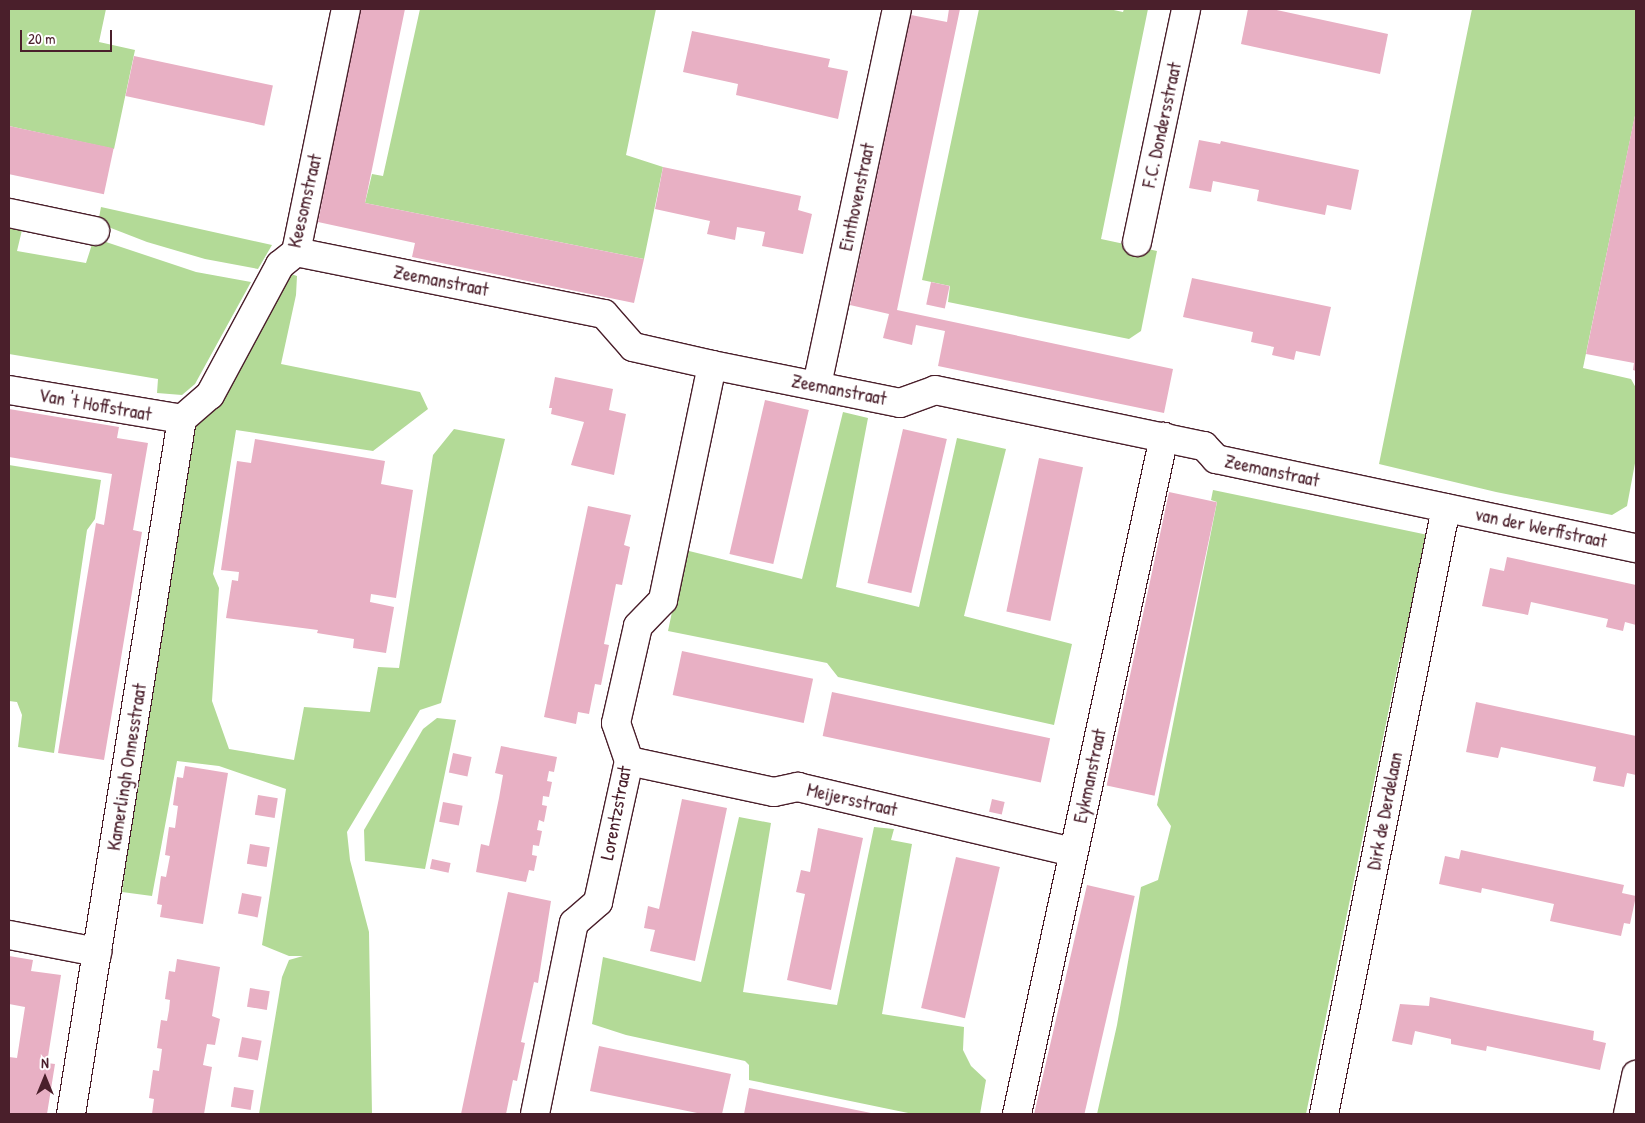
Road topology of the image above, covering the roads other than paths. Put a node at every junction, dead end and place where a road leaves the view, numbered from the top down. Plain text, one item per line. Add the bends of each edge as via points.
1 (346, 9) edge
2 (897, 9) edge
3 (1186, 9) edge
4 (9, 213) edge
5 (95, 231) dead end
6 (1137, 242) dead end
7 (296, 252) junction
8 (712, 365) junction
9 (817, 386) junction
10 (9, 390) edge
11 (182, 419) junction
12 (1164, 437) junction
13 (1446, 508) junction
14 (1636, 548) edge
15 (629, 761) junction
16 (1073, 852) junction
17 (9, 935) edge
18 (97, 952) junction
19 (1636, 1075) edge
20 (71, 1114) edge
21 (535, 1114) edge
22 (1017, 1114) edge
23 (1324, 1114) edge
24 (1628, 1114) edge

1 - 7 street, Keesomstraat
2 - 9 street, Einthovenstraat
3 - 6 street, F.C. Dondersstraat
4 - 5 street
7 - 8 street, Zeemanstraat via 604,314 633,347
7 - 11 street, Keesomstraat via 280,265 210,395
8 - 9 street, Zeemanstraat
8 - 15 street, Lorentzstraat via 664,600 638,626 616,723
9 - 12 street, Zeemanstraat via 900,403 935,390
10 - 11 street, Van 't Hoffstraat
11 - 18 street, Kamerlingh Onnesstraat
12 - 13 street, Zeemanstraat via 1204,446 1216,459
12 - 16 street, Eykmanstraat
13 - 14 street, van der Werffstraat
13 - 23 street, Dirk de Derdelaan
15 - 16 street, Meijersstraat via 774,792 798,787
15 - 21 street, Lorentzstraat via 598,902 574,923
16 - 22 street, Eykmanstraat
17 - 18 street
18 - 20 street, Kamerlingh Onnesstraat
19 - 24 street

